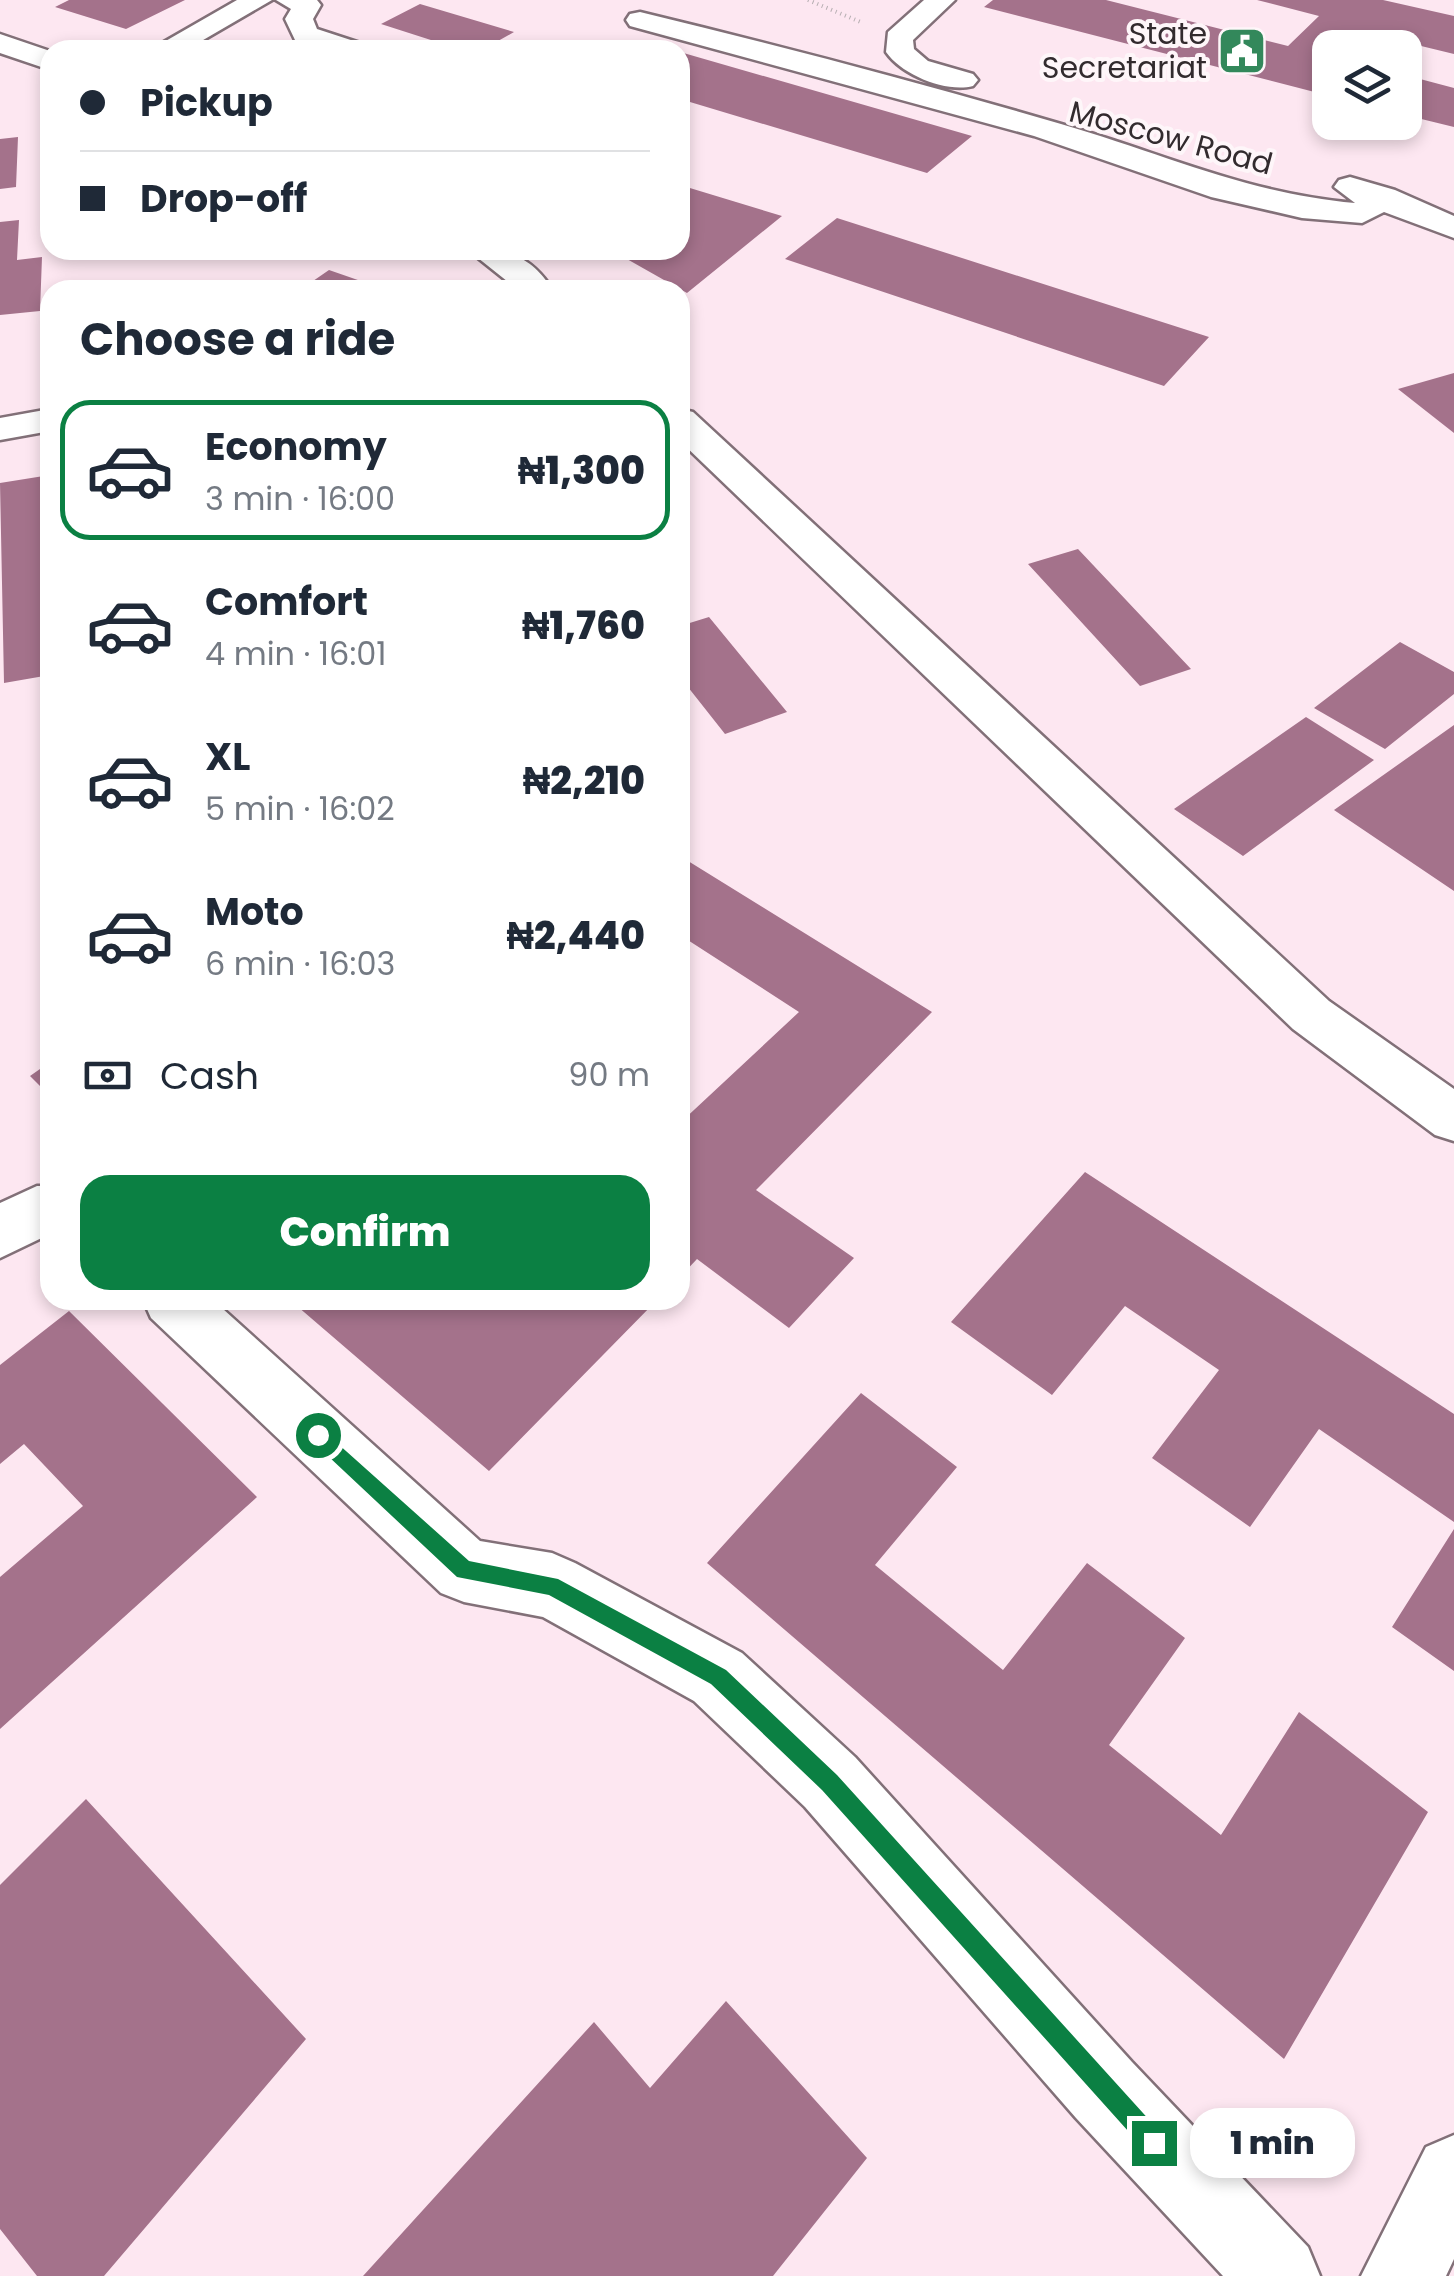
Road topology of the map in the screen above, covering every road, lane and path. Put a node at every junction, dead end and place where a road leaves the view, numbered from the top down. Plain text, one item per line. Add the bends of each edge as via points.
1 (258, 0) edge
2 (290, 0) edge
3 (808, 0) edge
4 (941, 0) edge
5 (646, 32) edge
6 (898, 38) junction
7 (183, 40) edge
8 (323, 40) edge
9 (679, 40) edge
10 (0, 43) edge
11 (690, 43) edge
12 (40, 57) edge
13 (1166, 137) dead end
14 (1315, 177) dead end
15 (1384, 197) junction
16 (1454, 228) edge
17 (499, 260) edge
18 (528, 280) edge
19 (40, 422) edge
20 (0, 429) edge
21 (690, 429) edge
22 (1454, 1119) edge
23 (40, 1210) edge
24 (0, 1233) edge
25 (183, 1310) edge
26 (1454, 2174) edge
27 (1279, 2276) edge
28 (1402, 2276) edge

1 - 7 street
2 - 8 street via 307,5 299,19 305,34
3 - 6 path
4 - 6 street
5 - 9 street
6 - 13 street, Moscow Road via 900,52 918,68
10 - 12 street
11 - 15 street via 1045,129 1211,187 1302,208 1362,213
14 - 15 street, Moscow Road
15 - 16 street, Moscow Road
17 - 18 street
19 - 20 street
21 - 22 street via 1311,1015
23 - 24 street
25 - 27 street via 464,1570 552,1586 718,1677 830,1782
26 - 28 street

